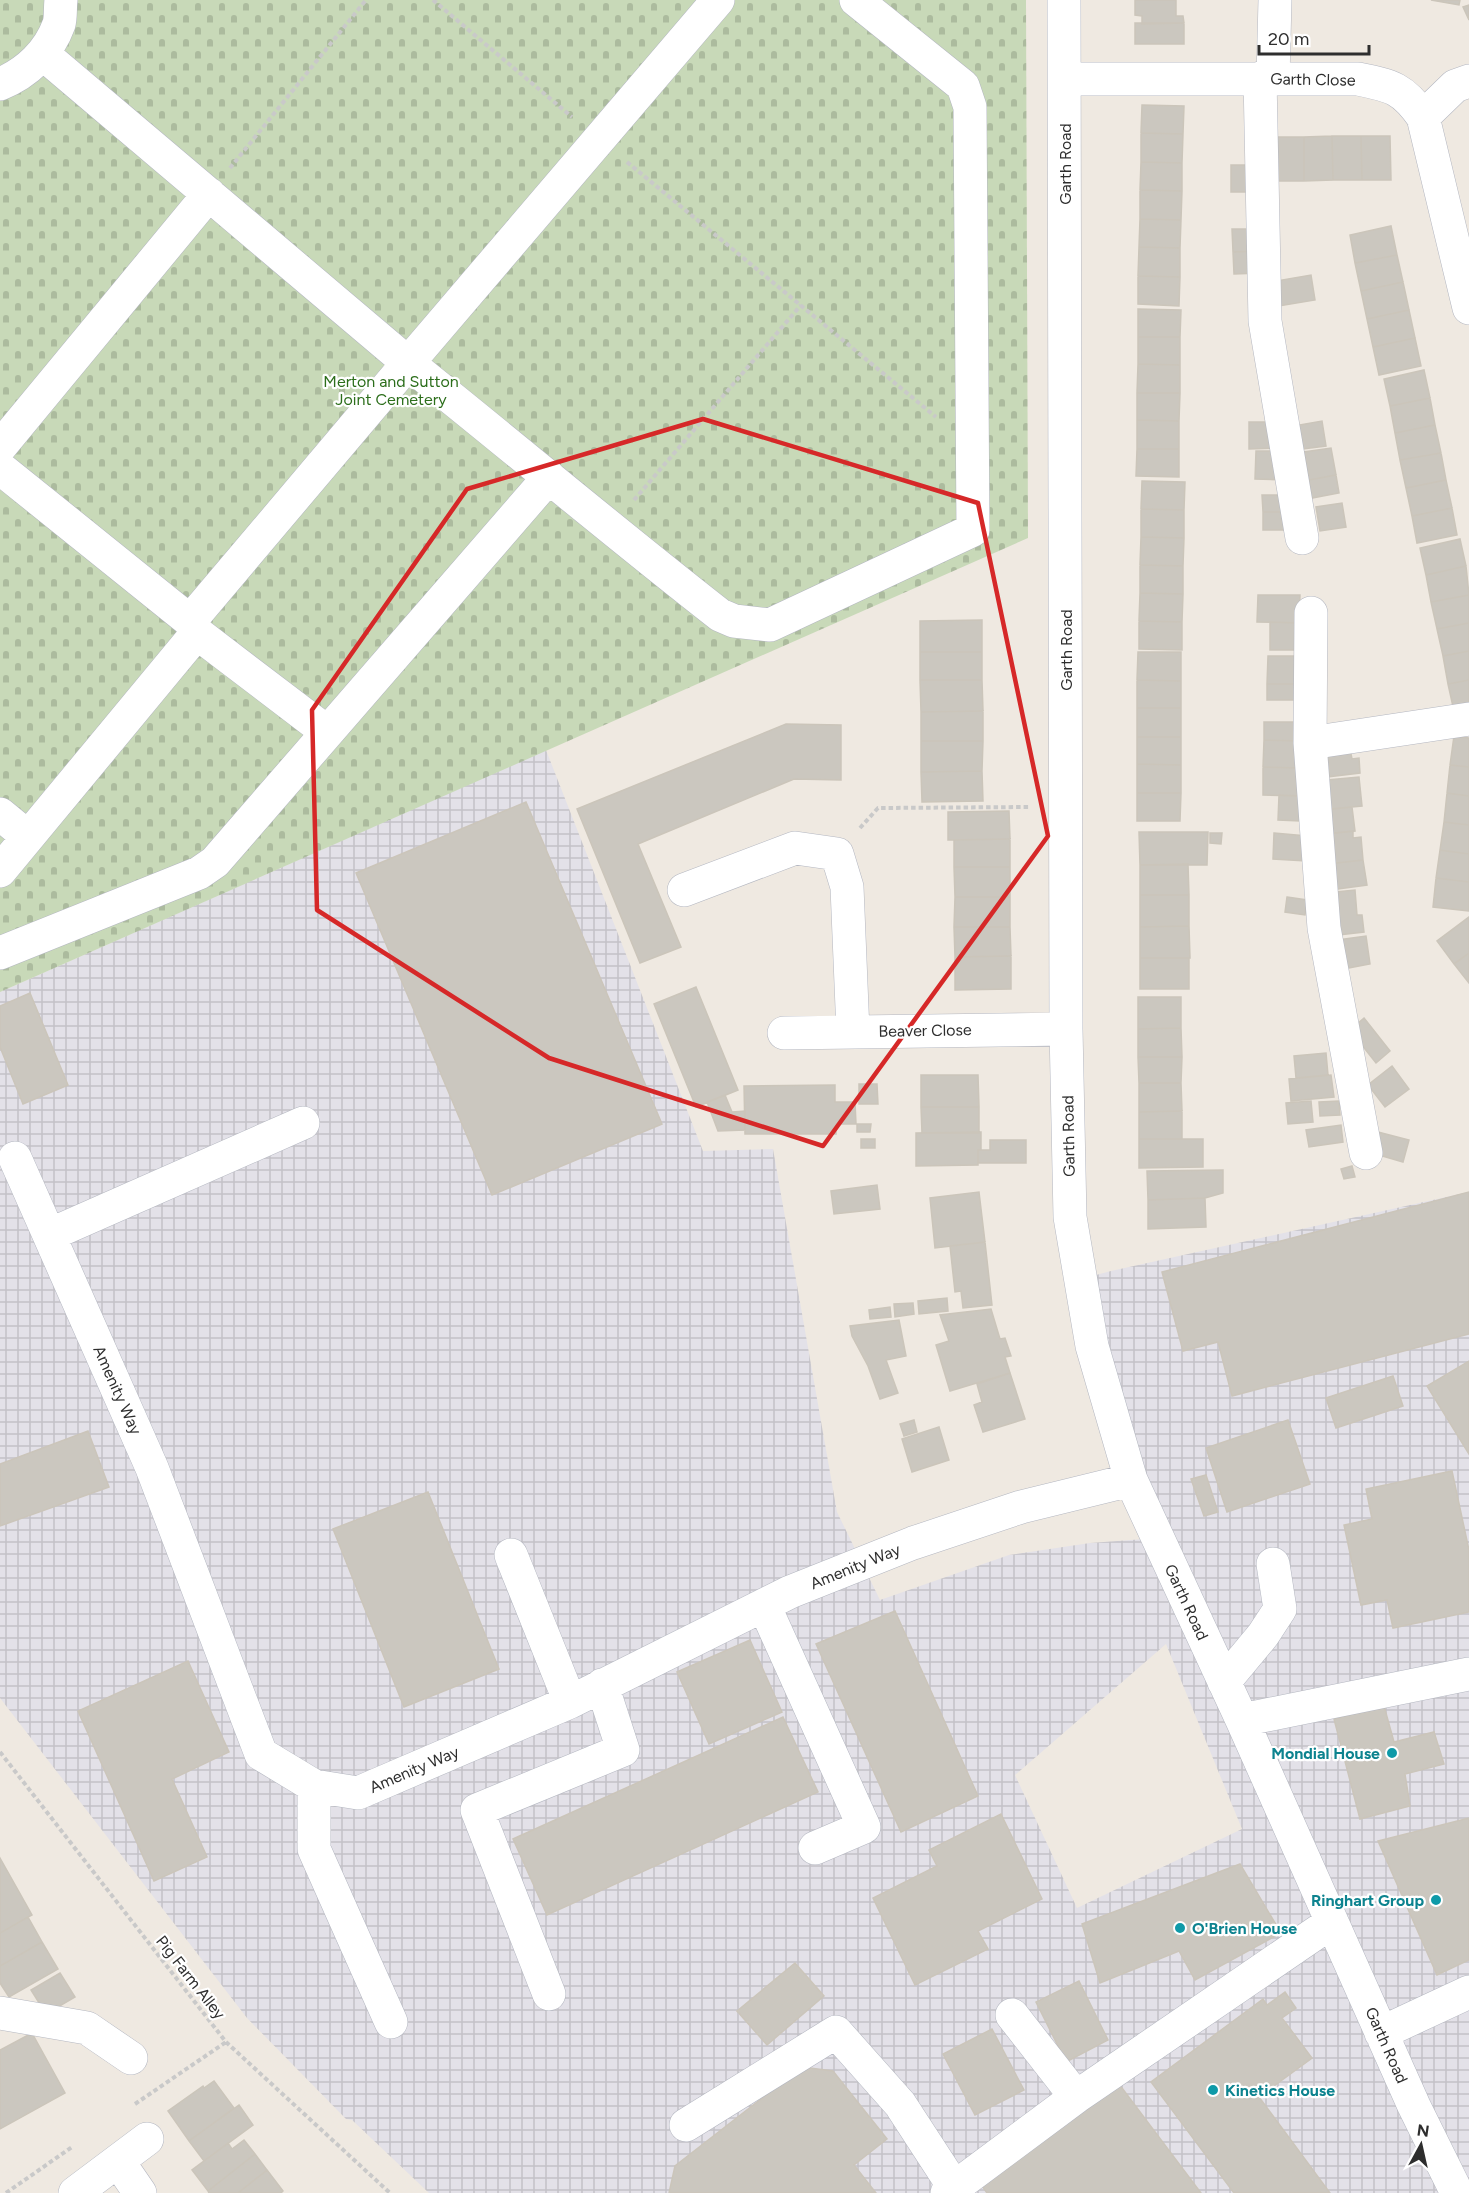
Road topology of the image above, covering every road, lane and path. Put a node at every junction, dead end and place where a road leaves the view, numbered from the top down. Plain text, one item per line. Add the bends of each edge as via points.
1 (61, 0) edge
2 (366, 0) edge
3 (433, 0) edge
4 (718, 0) edge
5 (856, 0) edge
6 (1064, 0) edge
7 (1275, 0) edge
8 (43, 54) junction
9 (1267, 78) junction
10 (1065, 79) junction
11 (1469, 81) edge
12 (0, 84) edge
13 (1423, 117) junction
14 (600, 141) junction
15 (209, 194) junction
16 (801, 305) junction
17 (1469, 308) edge
18 (408, 363) junction
19 (971, 446) junction
20 (0, 447) edge
21 (0, 468) edge
22 (549, 477) junction
23 (610, 528) junction
24 (1302, 538) dead end
25 (1311, 613) dead end
26 (194, 627) junction
27 (1469, 719) edge
28 (327, 732) junction
29 (1310, 743) junction
30 (1066, 807) junction
31 (0, 814) edge
32 (28, 837) junction
33 (837, 854) junction
34 (0, 871) edge
35 (684, 890) dead end
36 (0, 953) edge
37 (1066, 1029) junction
38 (853, 1032) junction
39 (784, 1033) dead end
40 (303, 1123) dead end
41 (1366, 1153) dead end
42 (15, 1158) dead end
43 (49, 1235) junction
44 (1131, 1479) junction
45 (511, 1555) dead end
46 (1273, 1564) dead end
47 (764, 1605) junction
48 (1469, 1674) edge
49 (1224, 1682) junction
50 (602, 1685) junction
51 (570, 1702) junction
52 (1242, 1720) junction
53 (0, 1752) edge
54 (314, 1786) junction
55 (815, 1848) dead end
56 (1332, 1922) junction
57 (1469, 1992) edge
58 (549, 1994) dead end
59 (0, 2013) edge
60 (1012, 2015) dead end
61 (391, 2022) dead end
62 (1381, 2033) junction
63 (131, 2058) dead end
64 (1076, 2097) junction
65 (686, 2125) dead end
66 (147, 2139) dead end
67 (118, 2161) junction
68 (950, 2190) edge
69 (75, 2193) edge
70 (140, 2193) edge
71 (390, 2193) edge
72 (1457, 2193) edge

1 - 8 street via 59,23
2 - 15 path
3 - 14 path
4 - 14 street
5 - 19 street via 963,86 970,107
6 - 10 street, Garth Road
7 - 9 street
8 - 12 street via 16,78
8 - 15 street
9 - 10 street, Garth Close
9 - 13 street, Garth Close via 1358,79 1391,86 1411,99
9 - 24 street via 1265,321
10 - 30 street, Garth Road
11 - 13 street via 1455,86
13 - 17 street, Garth Close
14 - 16 path
14 - 18 street
15 - 18 street
15 - 20 street
16 - 19 path
16 - 23 path
18 - 22 street
18 - 26 street
19 - 23 street via 973,530 770,625 734,621 720,615
21 - 26 street
22 - 23 street
22 - 28 street
25 - 29 street
26 - 28 street
26 - 32 street
27 - 29 street
28 - 36 street via 214,862 200,873
29 - 41 street via 1324,928
30 - 33 path via 878,808
30 - 37 street, Garth Road
31 - 32 street
32 - 34 street
33 - 35 street via 795,848
33 - 38 street via 847,887
37 - 38 street, Beaver Close
37 - 44 street, Garth Road via 1070,1217 1092,1346
38 - 39 street, Beaver Close
40 - 43 street
42 - 43 street, Amenity Way
43 - 54 street, Amenity Way via 152,1468 261,1754
44 - 47 street, Amenity Way via 1021,1506 913,1543
44 - 49 street, Garth Road
45 - 51 street
46 - 49 street via 1280,1610
47 - 50 street, Amenity Way
47 - 55 street via 864,1827
48 - 52 street
49 - 52 street, Garth Road
50 - 51 street, Amenity Way
50 - 58 street via 623,1750 477,1810
51 - 54 street, Amenity Way via 358,1793
52 - 56 street, Garth Road
53 - 71 path, Pig Farm Alley via 226,2042
54 - 61 street via 314,1849
56 - 62 street, Garth Road
56 - 64 street
57 - 62 street
59 - 63 street via 87,2028
60 - 64 street
62 - 72 street, Garth Road
64 - 68 street
65 - 68 street via 836,2032 900,2104
66 - 67 street
67 - 69 street
67 - 70 street

